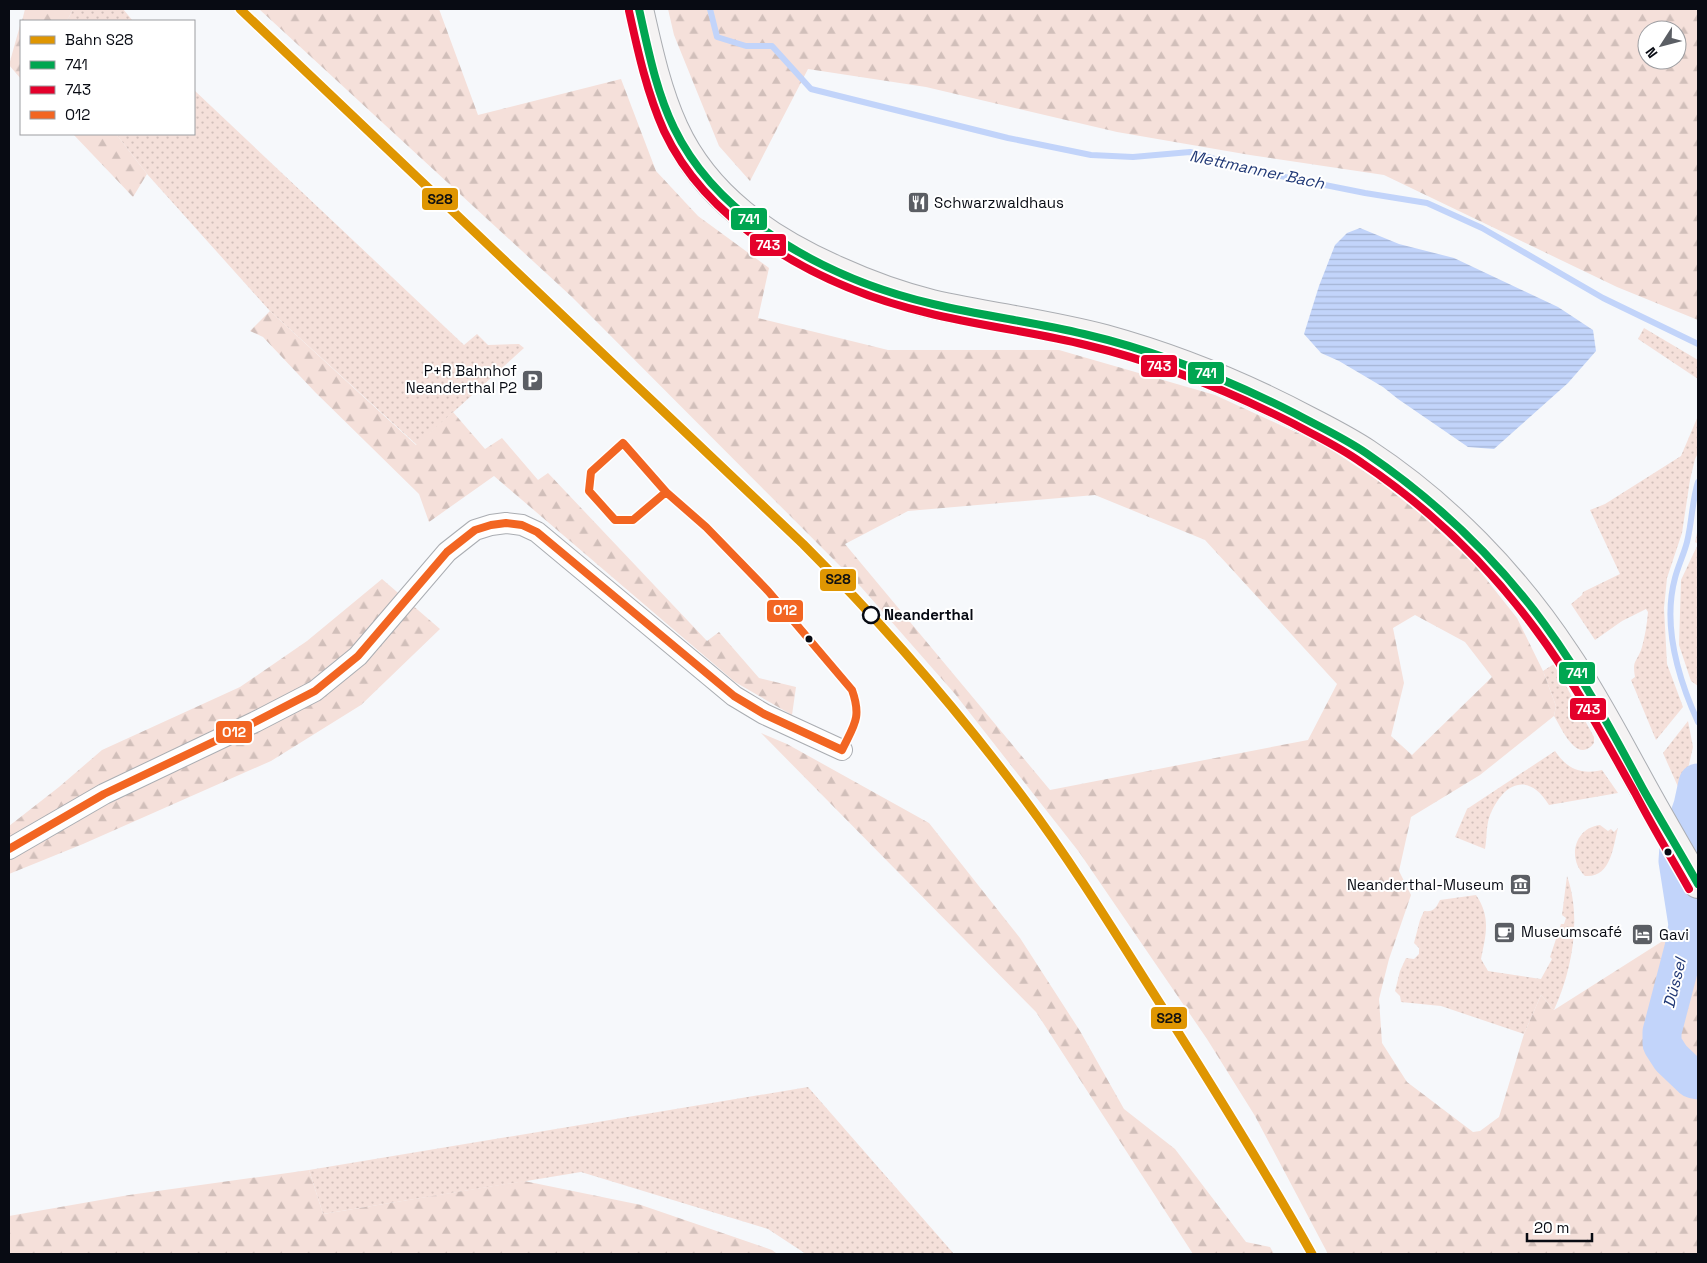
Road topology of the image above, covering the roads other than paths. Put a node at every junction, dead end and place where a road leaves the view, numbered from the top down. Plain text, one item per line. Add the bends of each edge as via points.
1 (639, 9) edge
2 (842, 750) dead end
3 (9, 849) edge
4 (1692, 873) edge

1 - 4 main road via 656,78 675,130 714,187 740,214 767,234 800,254 876,287 930,303 1102,338 1150,352 1279,405 1362,450 1432,502 1488,557 1566,655
2 - 3 street via 764,714 734,696 537,532 522,525 506,523 475,530 447,552 358,656 315,691 104,794

